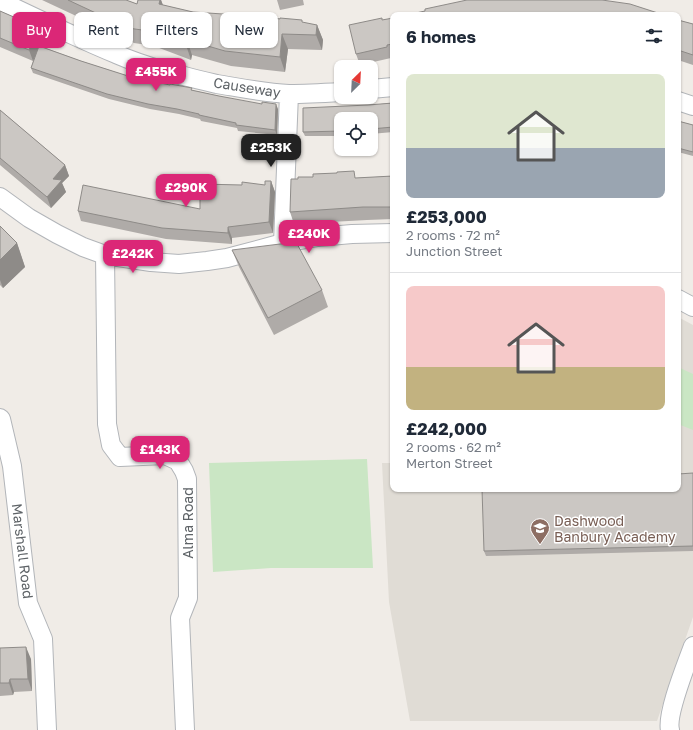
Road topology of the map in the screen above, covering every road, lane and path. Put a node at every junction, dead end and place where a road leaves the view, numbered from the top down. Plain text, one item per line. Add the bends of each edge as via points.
1 (0, 1) edge
2 (390, 87) edge
3 (378, 88) edge
4 (334, 92) edge
5 (289, 94) junction
6 (681, 102) edge
7 (693, 106) edge
8 (0, 197) edge
9 (390, 233) edge
10 (283, 243) junction
11 (105, 255) junction
12 (681, 301) edge
13 (693, 307) edge
14 (0, 418) edge
15 (6, 466) edge
16 (693, 646) edge
17 (47, 730) edge
18 (185, 730) edge
19 (670, 730) edge

1 - 5 street, Causeway via 140,63 198,80
2 - 3 street
4 - 5 street, Causeway
5 - 10 street
6 - 7 street
8 - 11 street via 57,234
9 - 10 street via 352,234
10 - 11 street via 227,258 179,264
11 - 18 street, Alma Road via 107,424 111,445 120,457 165,455 178,461 187,479 188,598 180,618
12 - 13 street
14 - 15 street, Marshall Road
15 - 17 street, Marshall Road via 28,603 43,639
16 - 19 street via 670,714

